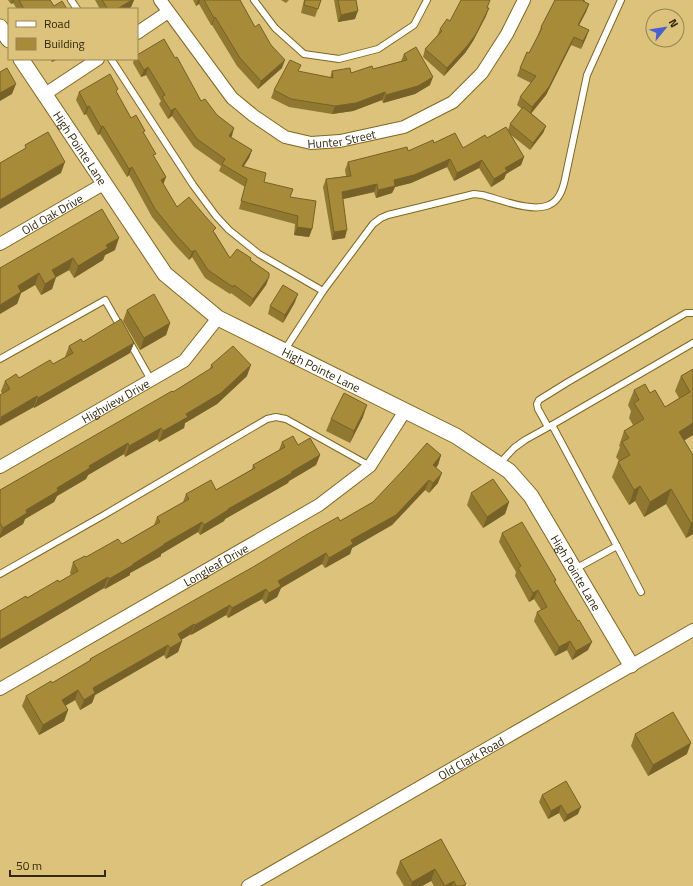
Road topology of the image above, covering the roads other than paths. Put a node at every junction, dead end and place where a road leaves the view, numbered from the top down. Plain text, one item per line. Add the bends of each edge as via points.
1 (160, 0) edge
2 (254, 0) edge
3 (427, 0) edge
4 (524, 0) edge
5 (621, 0) edge
6 (168, 12) junction
7 (138, 32) edge
8 (22, 60) edge
9 (96, 60) edge
10 (111, 60) edge
11 (45, 94) junction
12 (105, 184) junction
13 (0, 244) edge
14 (323, 291) junction
15 (693, 313) edge
16 (218, 318) junction
17 (693, 343) edge
18 (284, 351) junction
19 (0, 359) edge
20 (151, 380) junction
21 (405, 411) junction
22 (550, 426) junction
23 (499, 464) junction
24 (370, 466) junction
25 (0, 467) edge
26 (617, 546) junction
27 (575, 569) junction
28 (0, 574) edge
29 (641, 592) dead end
30 (693, 630) edge
31 (631, 665) junction
32 (0, 689) edge
33 (248, 886) edge

1 - 6 street, Hunter Street
2 - 3 lane via 275,28 304,54 340,59 378,49 414,25
4 - 6 street, Hunter Street via 507,34 482,73 454,102 404,127 340,141 311,144 285,137 232,98
5 - 14 lane via 587,75 566,179 562,192 551,205 530,207 474,194 388,215 373,224
6 - 7 street
8 - 11 street, High Pointe Lane
9 - 11 street
10 - 14 lane via 216,216 259,254
11 - 12 street, High Pointe Lane
12 - 13 street, Old Oak Drive
12 - 16 street, High Pointe Lane via 165,274
14 - 18 lane
15 - 22 lane via 686,314 539,400 538,409
16 - 18 street, High Pointe Lane
16 - 20 street, Highview Drive via 184,361
17 - 22 lane
18 - 21 street, High Pointe Lane
19 - 20 lane via 105,300
20 - 25 street, Highview Drive
21 - 23 street, High Pointe Lane via 456,436
21 - 24 street, Longleaf Drive
22 - 23 lane via 514,448
22 - 26 lane
23 - 27 street, High Pointe Lane via 509,471 531,496
24 - 28 lane via 286,419 267,419
24 - 32 street, Longleaf Drive via 319,505
26 - 27 lane
26 - 29 lane
27 - 31 street, High Pointe Lane
30 - 31 street, Old Clark Road
31 - 33 street, Old Clark Road

